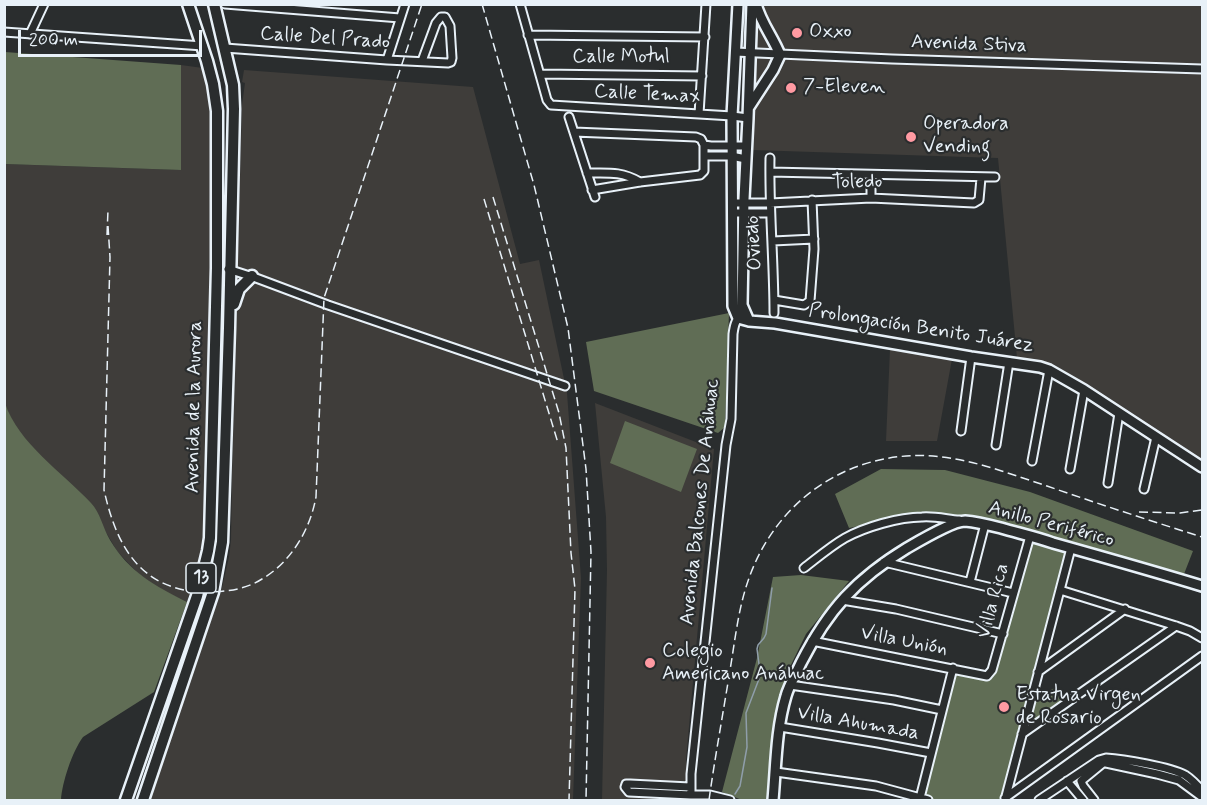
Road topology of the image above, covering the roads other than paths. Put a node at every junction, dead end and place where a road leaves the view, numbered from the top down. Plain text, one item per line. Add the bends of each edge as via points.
1 (44, 4) edge
2 (188, 4) edge
3 (214, 4) edge
4 (225, 4) edge
5 (405, 4) edge
6 (520, 4) edge
7 (706, 4) edge
8 (738, 4) edge
9 (754, 4) edge
10 (302, 7) edge
11 (400, 18) junction
12 (4, 32) edge
13 (30, 34) junction
14 (528, 35) junction
15 (705, 37) junction
16 (203, 46) junction
17 (225, 48) junction
18 (735, 52) junction
19 (750, 53) junction
20 (780, 55) junction
21 (387, 60) junction
22 (422, 61) junction
23 (1203, 69) edge
24 (540, 74) junction
25 (702, 76) junction
26 (749, 107) junction
27 (699, 114) junction
28 (732, 116) junction
29 (569, 117) dead end
30 (748, 118) junction
31 (574, 132) junction
32 (704, 145) junction
33 (746, 146) junction
34 (731, 151) junction
35 (704, 156) junction
36 (770, 158) dead end
37 (746, 159) junction
38 (770, 172) junction
39 (587, 173) junction
40 (871, 175) junction
41 (995, 177) dead end
42 (981, 178) junction
43 (640, 182) junction
44 (872, 198) junction
45 (812, 200) junction
46 (770, 203) junction
47 (733, 208) junction
48 (744, 208) junction
49 (770, 213) junction
50 (814, 239) junction
51 (772, 241) junction
52 (217, 268) junction
53 (231, 270) junction
54 (252, 276) junction
55 (774, 300) junction
56 (774, 314) dead end
57 (745, 317) junction
58 (229, 328) junction
59 (971, 357) junction
60 (1009, 362) junction
61 (1049, 370) junction
62 (565, 386) dead end
63 (1084, 390) junction
64 (1119, 413) junction
65 (961, 431) dead end
66 (1156, 437) junction
67 (996, 445) dead end
68 (1032, 461) dead end
69 (1203, 467) edge
70 (1070, 469) dead end
71 (1108, 483) dead end
72 (1144, 489) dead end
73 (962, 521) junction
74 (985, 524) junction
75 (1030, 536) junction
76 (1071, 548) junction
77 (884, 562) junction
78 (804, 568) dead end
79 (970, 582) junction
80 (1203, 586) edge
81 (1060, 590) junction
82 (1013, 593) junction
83 (842, 600) junction
84 (1125, 609) junction
85 (1176, 626) junction
86 (1003, 634) junction
87 (1203, 638) edge
88 (812, 641) junction
89 (1203, 656) edge
90 (952, 668) junction
91 (1038, 672) junction
92 (989, 675) joint
93 (790, 685) junction
94 (942, 710) junction
95 (780, 727) junction
96 (1022, 734) junction
97 (931, 753) junction
98 (1105, 760) junction
99 (776, 772) junction
100 (1171, 774) junction
101 (1067, 781) junction
102 (655, 785) junction
103 (1200, 787) edge
104 (677, 791) junction
105 (691, 791) junction
106 (654, 794) junction
107 (1203, 797) edge
108 (920, 798) junction
109 (1005, 800) edge
110 (126, 801) edge
111 (143, 801) edge
112 (730, 801) edge
113 (773, 801) edge
114 (928, 801) edge
115 (1039, 801) edge
116 (1083, 801) edge
117 (1094, 801) edge

1 - 13 street
2 - 16 main road, Avenida de la Aurora / 13
3 - 17 main road, Avenida de la Aurora / 13
4 - 10 street
5 - 11 street
6 - 14 street
7 - 15 street
8 - 18 street, Avenida Balcones De Anáhuac
9 - 19 street, Avenida Balcones De Anáhuac
9 - 20 street
10 - 11 street
11 - 21 street
12 - 13 street
13 - 16 street
14 - 15 street
14 - 24 street
15 - 25 street
16 - 52 main road, Avenida de la Aurora / 13 via 218,111
17 - 21 street, Calle Del Prado
17 - 53 main road, Avenida de la Aurora / 13 via 234,96
18 - 19 street, Avenida Stiva
18 - 28 street, Avenida Balcones De Anáhuac
19 - 20 street, Avenida Stiva
19 - 26 street, Avenida Balcones De Anáhuac
20 - 23 street, Avenida Stiva
20 - 26 street
21 - 22 street, Calle Del Prado
22 - 22 street, Calle Del Prado via 436,23 445,17 450,26 452,61
24 - 25 street, Calle Motul
24 - 27 street, Calle Temax via 547,100 553,106
25 - 27 street
26 - 30 street, Avenida Balcones De Anáhuac
27 - 28 street, Calle Temax
28 - 30 street, Calle Temax
28 - 34 street, Avenida Balcones De Anáhuac
29 - 31 street
30 - 33 street, Avenida Balcones De Anáhuac
31 - 32 street via 696,137
31 - 39 street
32 - 34 street
32 - 35 street
33 - 34 street
33 - 37 street, Avenida Balcones De Anáhuac
34 - 35 street
34 - 37 street
34 - 47 street, Avenida Balcones De Anáhuac
35 - 43 street via 704,171 700,175
36 - 38 street, Oviedo
37 - 48 street, Avenida Balcones De Anáhuac
38 - 40 street
38 - 46 street, Oviedo
39 - 43 street via 618,173
39 - 43 street via 594,193
40 - 42 street
40 - 44 street
41 - 42 street
42 - 44 street, Toledo via 980,199 974,203
44 - 45 street, Toledo
45 - 46 street, Toledo
45 - 50 street
46 - 48 street, Toledo
46 - 49 street, Oviedo
47 - 48 street via 738,214
47 - 48 street via 739,201
47 - 57 street, Avenida Balcones De Anáhuac via 733,306
48 - 49 street
48 - 57 street, Avenida Balcones De Anáhuac
49 - 51 street, Oviedo
50 - 51 street
50 - 55 street via 810,303
51 - 55 street, Oviedo
52 - 53 street
52 - 110 main road, Avenida de la Aurora / 13 via 208,551 197,596
53 - 54 street
53 - 58 main road, Avenida de la Aurora / 13
54 - 58 main road via 238,292
54 - 62 street
55 - 56 street, Oviedo
57 - 59 street, Prolongación Benito Juárez
57 - 105 street, Avenida Balcones De Anáhuac via 734,325 731,419
58 - 111 main road, Avenida de la Aurora / 13 via 218,567
59 - 60 street, Prolongación Benito Juárez
59 - 65 street
60 - 61 street, Prolongación Benito Juárez
60 - 67 street
61 - 63 street, Prolongación Benito Juárez
61 - 68 street
63 - 64 street, Prolongación Benito Juárez
63 - 70 street
64 - 66 street, Prolongación Benito Juárez
64 - 71 street
66 - 69 street, Prolongación Benito Juárez
66 - 72 street
73 - 74 street, Anillo Periférico
73 - 77 street, Anillo Periférico
73 - 78 street via 922,516 889,522 847,537
74 - 75 street, Anillo Periférico
74 - 79 street
75 - 76 street, Anillo Periférico
75 - 82 street, Villa Rica
76 - 80 street, Anillo Periférico
76 - 81 street
77 - 79 street
77 - 83 street, Anillo Periférico
79 - 82 street
81 - 84 street
81 - 91 street
82 - 86 street, Villa Rica
83 - 86 street
83 - 88 street, Anillo Periférico
84 - 85 street
84 - 91 street
85 - 87 street
85 - 96 street
86 - 92 street, Villa Rica
88 - 90 street, Villa Unión
88 - 93 street, Anillo Periférico
89 - 109 street
90 - 92 street, Villa Unión
90 - 94 street
91 - 96 street
93 - 94 street
93 - 95 street, Anillo Periférico
94 - 97 street
95 - 97 street, Villa Ahumada
95 - 99 street, Anillo Periférico
96 - 109 street
97 - 108 street
98 - 100 street
98 - 101 street
98 - 117 street via 1081,781
99 - 108 street via 876,786
99 - 113 street, Anillo Periférico
100 - 103 street via 1185,775
100 - 107 street
101 - 115 street
101 - 116 street
102 - 104 street
102 - 106 street
102 - 106 street via 630,783 625,787 629,792
104 - 105 street
104 - 106 street
105 - 112 street
108 - 114 street

